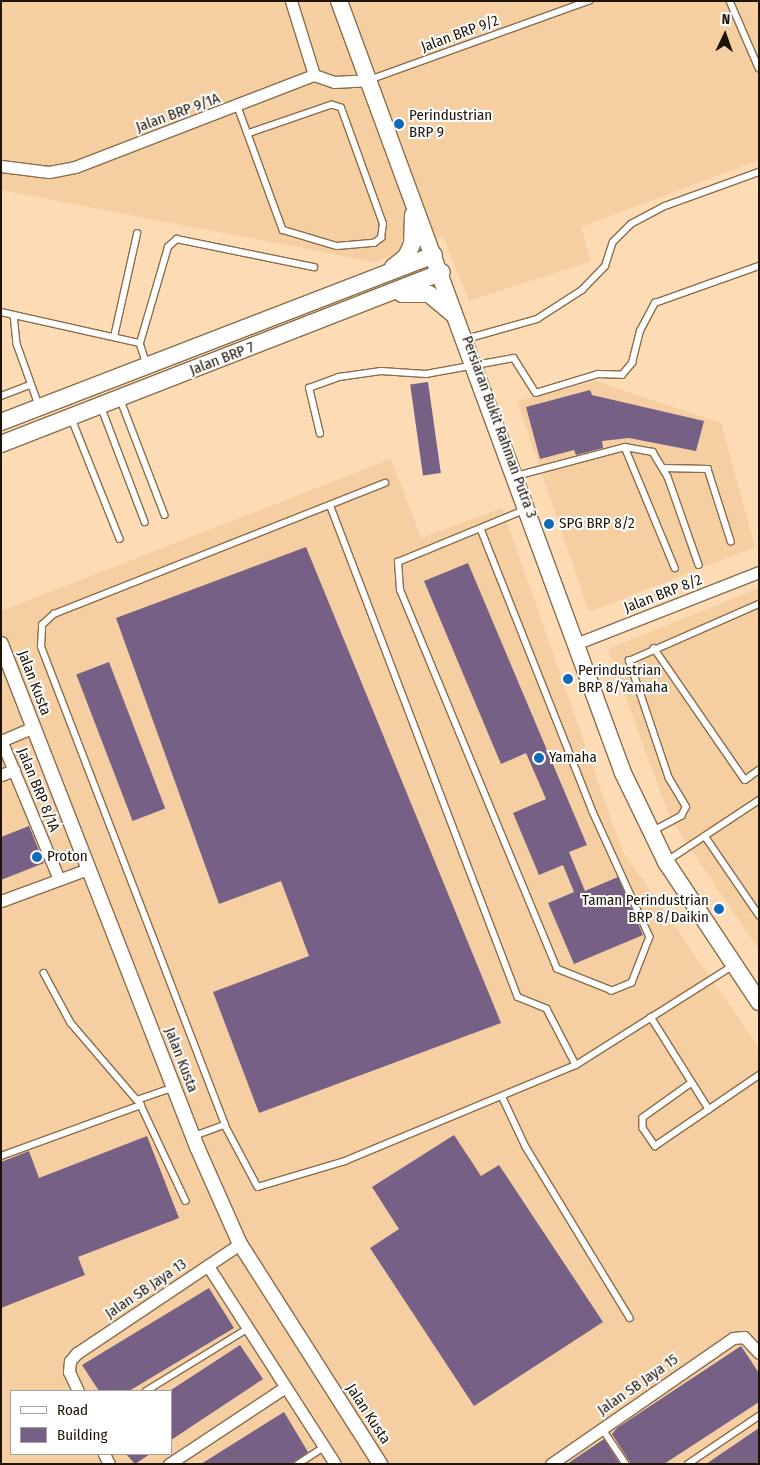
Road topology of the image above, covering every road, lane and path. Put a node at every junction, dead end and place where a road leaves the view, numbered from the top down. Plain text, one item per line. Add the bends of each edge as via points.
1 (291, 1) edge
2 (339, 1) edge
3 (589, 1) edge
4 (730, 1) edge
5 (759, 68) edge
6 (314, 74) junction
7 (367, 80) junction
8 (238, 107) junction
9 (248, 134) junction
10 (1, 166) edge
11 (759, 172) edge
12 (410, 200) junction
13 (137, 234) dead end
14 (434, 255) junction
15 (759, 266) edge
16 (314, 267) dead end
17 (442, 272) junction
18 (367, 282) junction
19 (381, 298) junction
20 (1, 312) edge
21 (14, 315) junction
22 (460, 322) junction
23 (114, 337) junction
24 (466, 338) junction
25 (140, 343) junction
26 (147, 364) junction
27 (476, 364) junction
28 (30, 385) junction
29 (1, 396) edge
30 (120, 398) junction
31 (101, 406) junction
32 (40, 407) junction
33 (71, 417) junction
34 (1, 422) edge
35 (320, 434) dead end
36 (1, 444) edge
37 (625, 447) junction
38 (662, 468) junction
39 (516, 476) junction
40 (385, 483) dead end
41 (331, 507) junction
42 (529, 508) junction
43 (165, 515) dead end
44 (145, 522) dead end
45 (481, 528) junction
46 (120, 539) dead end
47 (731, 541) dead end
48 (699, 565) dead end
49 (676, 568) dead end
50 (759, 572) edge
51 (759, 604) edge
52 (578, 643) junction
53 (1, 644) edge
54 (654, 648) junction
55 (34, 727) junction
56 (1, 741) edge
57 (14, 770) junction
58 (759, 770) edge
59 (1, 775) edge
60 (759, 800) edge
61 (649, 833) junction
62 (705, 836) junction
63 (666, 862) junction
64 (88, 869) junction
65 (59, 879) junction
66 (1, 901) edge
67 (759, 915) edge
68 (734, 965) junction
69 (44, 973) dead end
70 (759, 1002) edge
71 (650, 1017) junction
72 (576, 1065) junction
73 (759, 1075) edge
74 (692, 1083) junction
75 (174, 1087) junction
76 (502, 1096) junction
77 (139, 1102) junction
78 (709, 1109) junction
79 (225, 1125) junction
80 (193, 1137) junction
81 (1, 1156) edge
82 (186, 1201) dead end
83 (240, 1244) junction
84 (208, 1266) junction
85 (630, 1318) dead end
86 (247, 1329) junction
87 (759, 1353) edge
88 (284, 1388) junction
89 (78, 1390) edge
90 (148, 1390) edge
91 (759, 1416) edge
92 (602, 1428) junction
93 (324, 1447) junction
94 (168, 1464) edge
95 (298, 1464) edge
96 (335, 1464) edge
97 (380, 1464) edge
98 (552, 1464) edge
99 (626, 1464) edge
100 (688, 1464) edge

1 - 6 street
2 - 7 main road, Persiaran Bukit Rahman Putra 3
3 - 7 lane, Jalan BRP 9/2
4 - 5 lane
6 - 7 street via 334,82
6 - 8 street, Jalan BRP 9/1A
7 - 12 main road, Persiaran Bukit Rahman Putra 3
8 - 9 lane
8 - 10 street, Jalan BRP 9/1A via 49,172
9 - 9 lane via 332,105 341,108 383,224 381,238 374,243 337,246 284,230
11 - 24 lane via 665,206 631,224 613,242 605,266 582,290 537,319
12 - 14 main road, Persiaran Bukit Rahman Putra 3
12 - 18 main road via 414,225 406,257
13 - 23 lane
14 - 17 main road, Persiaran Bukit Rahman Putra 3
14 - 18 main road, Jalan BRP 7
15 - 27 lane via 655,303 640,331 632,363 622,375 598,374 536,393 514,358
16 - 25 lane via 178,239 168,247
17 - 19 main road, Jalan BRP 7
17 - 22 main road, Persiaran Bukit Rahman Putra 3
18 - 26 main road, Jalan BRP 7
19 - 22 main road via 415,291 429,294
19 - 30 main road, Jalan BRP 7
20 - 21 lane
21 - 23 lane
21 - 28 lane via 17,344
22 - 24 main road, Persiaran Bukit Rahman Putra 3
23 - 25 lane
24 - 27 main road, Persiaran Bukit Rahman Putra 3
25 - 26 lane
26 - 32 main road, Jalan BRP 7
27 - 35 lane via 426,374 381,371 339,377 309,388
27 - 39 main road, Persiaran Bukit Rahman Putra 3
28 - 29 lane
28 - 32 lane
30 - 31 main road, Jalan BRP 7
30 - 43 lane
31 - 33 main road, Jalan BRP 7
31 - 44 lane
32 - 34 main road, Jalan BRP 7
33 - 36 main road, Jalan BRP 7
33 - 46 lane
37 - 38 lane via 654,452
37 - 39 lane
37 - 49 lane
38 - 47 lane via 708,469
38 - 48 lane
39 - 42 main road, Persiaran Bukit Rahman Putra 3
40 - 41 lane
41 - 72 lane via 518,997 547,1009
41 - 79 lane via 54,614 42,625 41,648
42 - 45 lane
42 - 52 main road, Persiaran Bukit Rahman Putra 3
45 - 45 lane via 593,812 650,937 632,984 612,991 557,969 400,590 398,562
50 - 52 street, Jalan BRP 8/2
51 - 54 lane
52 - 61 main road, Persiaran Bukit Rahman Putra 3
53 - 55 street, Jalan Kusta
54 - 58 lane via 745,780
54 - 61 lane via 631,658 629,668 669,779 686,807 681,816
55 - 56 street
55 - 64 street, Jalan Kusta
56 - 57 street, Jalan BRP 8/1A
57 - 59 street
57 - 65 street, Jalan BRP 8/1A
60 - 62 lane
61 - 63 main road, Persiaran Bukit Rahman Putra 3
62 - 63 lane
62 - 67 lane
63 - 68 main road, Persiaran Bukit Rahman Putra 3
64 - 65 street
64 - 75 street, Jalan Kusta
65 - 66 street
68 - 70 main road, Persiaran Bukit Rahman Putra 3
68 - 71 lane
69 - 77 lane via 71,1023
71 - 72 lane
71 - 74 lane
72 - 76 lane
73 - 78 lane
74 - 78 lane
74 - 78 lane via 644,1118 643,1128 655,1146
75 - 77 lane
75 - 80 street, Jalan Kusta
76 - 79 lane via 346,1161 258,1187
76 - 85 lane via 526,1148
77 - 81 lane
77 - 82 lane
79 - 80 lane
80 - 83 street, Jalan Kusta
83 - 84 street, Jalan SB Jaya 13
83 - 97 street, Jalan Kusta
84 - 86 street
84 - 89 street, Jalan SB Jaya 13 via 70,1361
86 - 88 street
86 - 90 lane
87 - 92 street, Jalan SB Jaya 15 via 744,1337 733,1338
88 - 93 street
88 - 94 street
91 - 100 lane
92 - 98 street, Jalan SB Jaya 15
92 - 99 lane
93 - 95 lane
93 - 96 street

